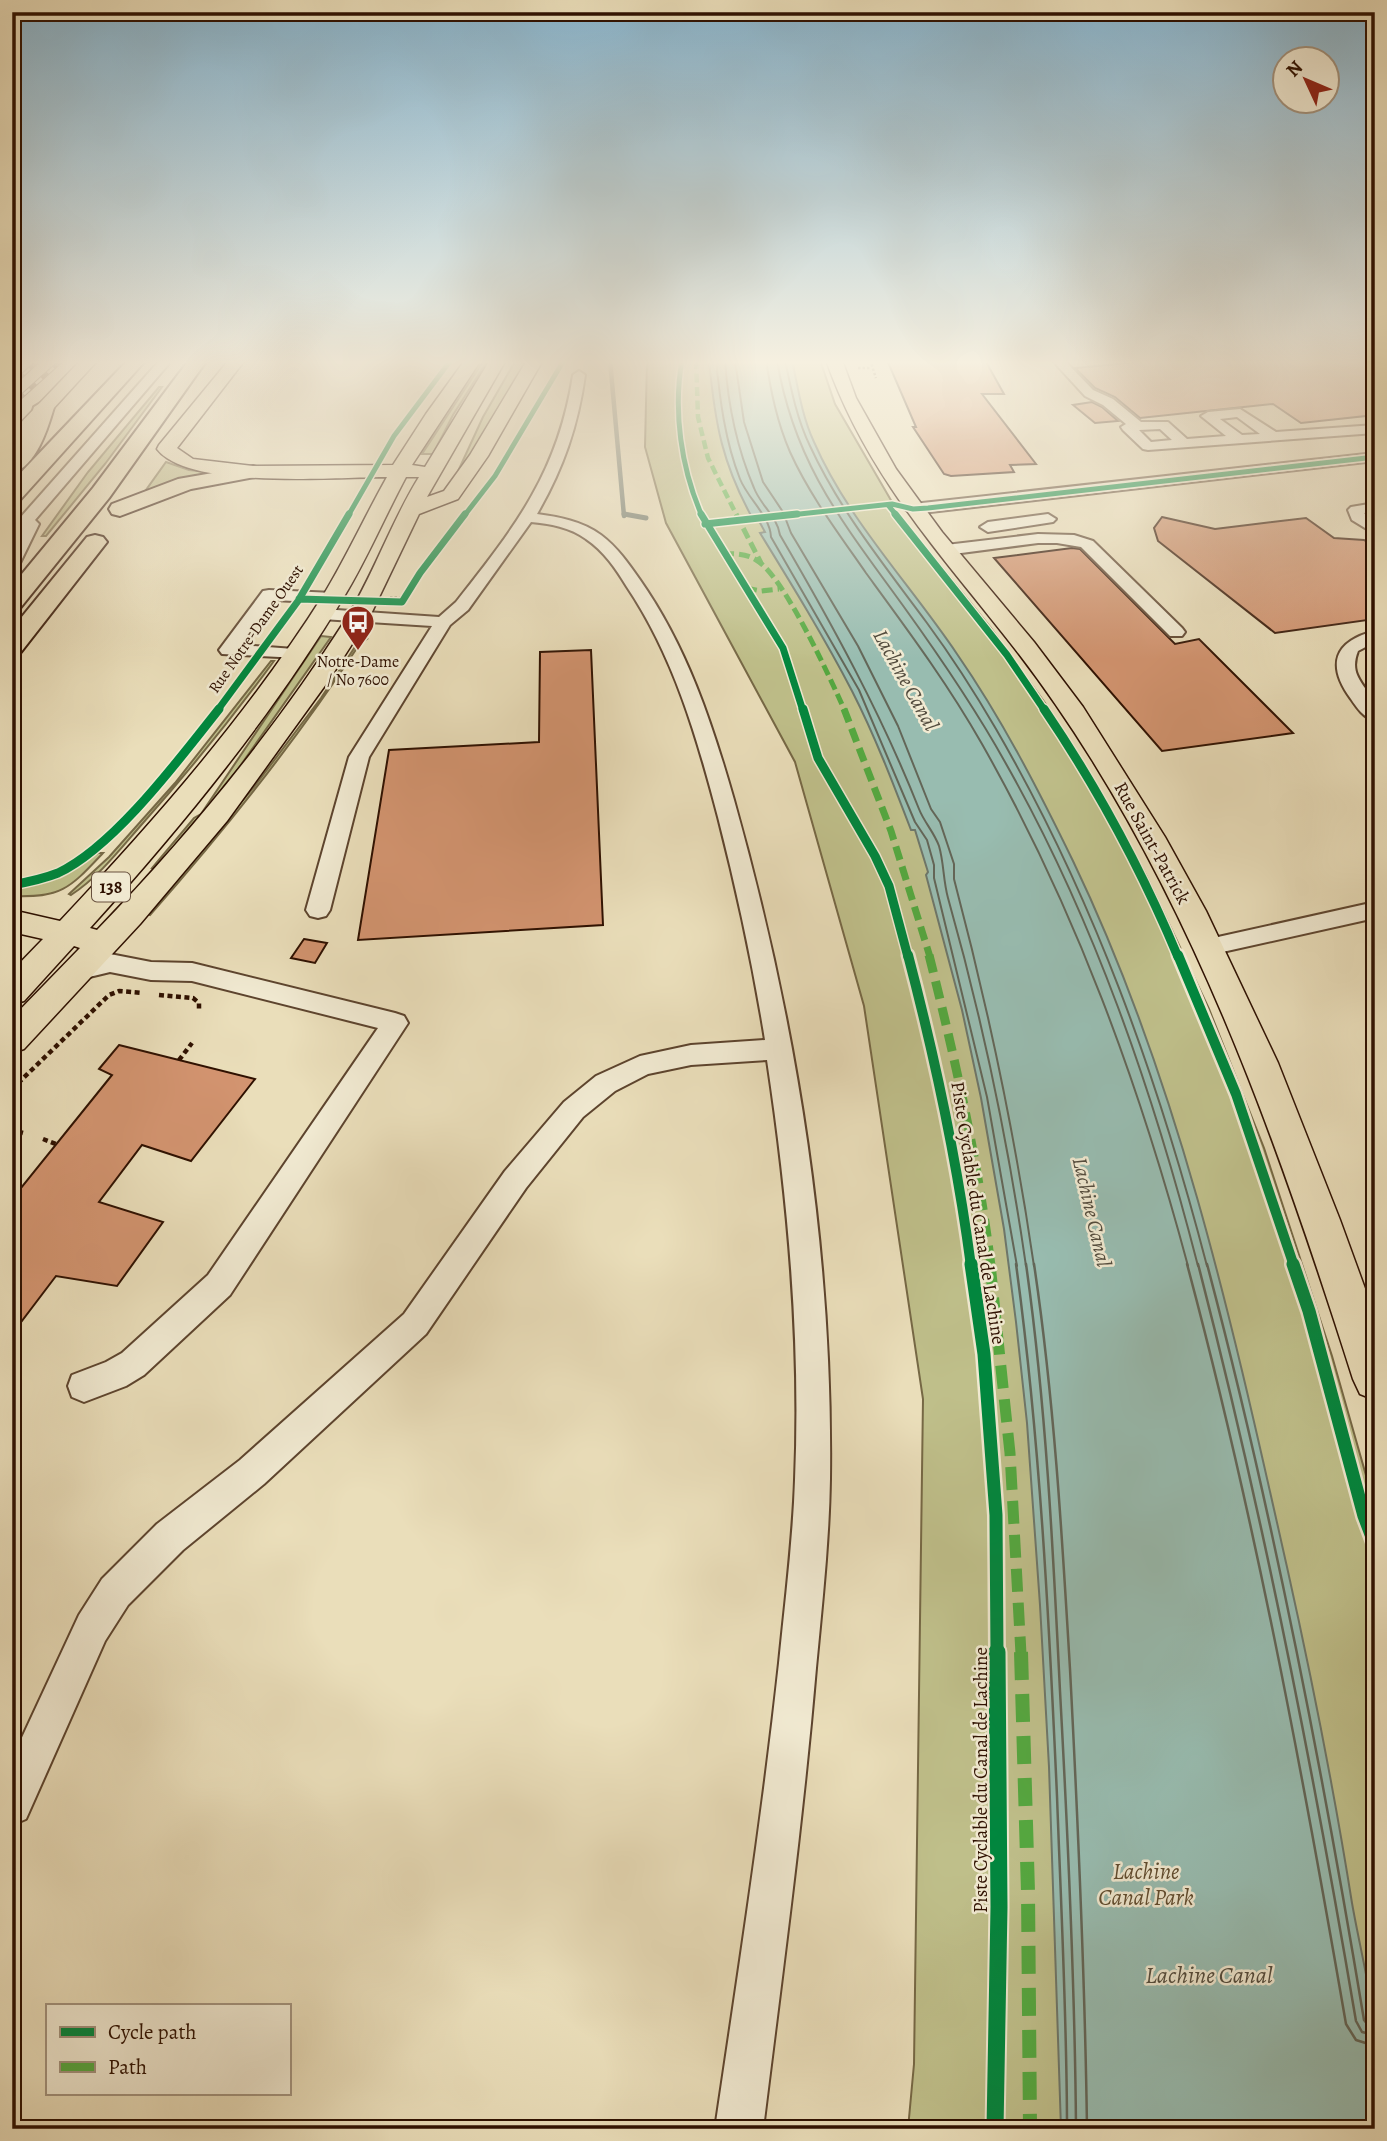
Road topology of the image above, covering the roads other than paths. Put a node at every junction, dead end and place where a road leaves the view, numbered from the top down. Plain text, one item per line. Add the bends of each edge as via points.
1 (44, 460) edge
2 (79, 460) edge
3 (126, 460) edge
4 (157, 460) edge
5 (180, 460) edge
6 (406, 460) edge
7 (439, 460) edge
8 (477, 460) edge
9 (560, 460) edge
10 (883, 460) edge
11 (1350, 460) edge
12 (399, 471) junction
13 (433, 471) junction
14 (253, 472) junction
15 (12, 495) edge
16 (1028, 497) junction
17 (1372, 501) edge
18 (41, 503) junction
19 (120, 509) junction
20 (913, 509) junction
21 (412, 510) junction
22 (527, 517) junction
23 (1048, 519) junction
24 (1375, 529) edge
25 (12, 537) edge
26 (952, 537) junction
27 (1065, 537) junction
28 (12, 563) edge
29 (12, 602) edge
30 (372, 605) junction
31 (328, 606) junction
32 (443, 622) junction
33 (1176, 632) dead end
34 (1375, 636) edge
35 (12, 646) edge
36 (294, 654) junction
37 (1375, 715) edge
38 (318, 910) dead end
39 (1375, 910) edge
40 (12, 921) edge
41 (67, 934) junction
42 (1209, 947) junction
43 (107, 953) junction
44 (27, 958) edge
45 (77, 971) junction
46 (12, 992) edge
47 (12, 1040) edge
48 (777, 1050) junction
49 (1375, 1379) edge
50 (84, 1387) dead end
51 (12, 1805) edge
52 (739, 2129) edge

1 - 15 highway
2 - 18 street
3 - 29 highway
4 - 19 highway
5 - 14 main road
6 - 12 main road
7 - 13 main road
8 - 21 main road via 451,495
9 - 22 street
10 - 20 main road, Rue Saint-Patrick
11 - 16 street
12 - 13 main road
12 - 14 main road
12 - 31 main road, 138
13 - 21 main road
14 - 19 highway via 186,484
16 - 20 street
16 - 23 street
17 - 24 street via 1356,510 1357,517
18 - 25 street
18 - 28 street
19 - 35 highway
20 - 26 main road, Rue Saint-Patrick
21 - 30 main road
22 - 32 street via 462,606
22 - 48 street via 568,523 602,543 644,598 678,658 736,840 758,930
23 - 26 street
23 - 27 street
26 - 27 street
26 - 42 main road, Rue Saint-Patrick via 1090,737
27 - 33 street via 1087,544
30 - 31 street
30 - 32 street
30 - 43 main road via 217,816
31 - 36 main road, 138
31 - 36 street via 269,595 228,650
32 - 38 street via 359,757
34 - 37 street via 1354,642 1348,649 1346,671 1351,689
36 - 41 main road, 138 via 203,782
39 - 42 street
40 - 41 main road
41 - 43 main road
41 - 44 main road
42 - 49 main road, Rue Saint-Patrick via 1291,1136
43 - 45 main road
43 - 50 street via 151,971 212,975 395,1023 219,1285 133,1364
44 - 45 main road
44 - 46 main road
45 - 47 main road
48 - 51 street via 657,1061 616,1078 575,1111 514,1180 415,1324 252,1472 170,1538 115,1592 92,1628
48 - 52 street via 803,1238 813,1458 788,1766

